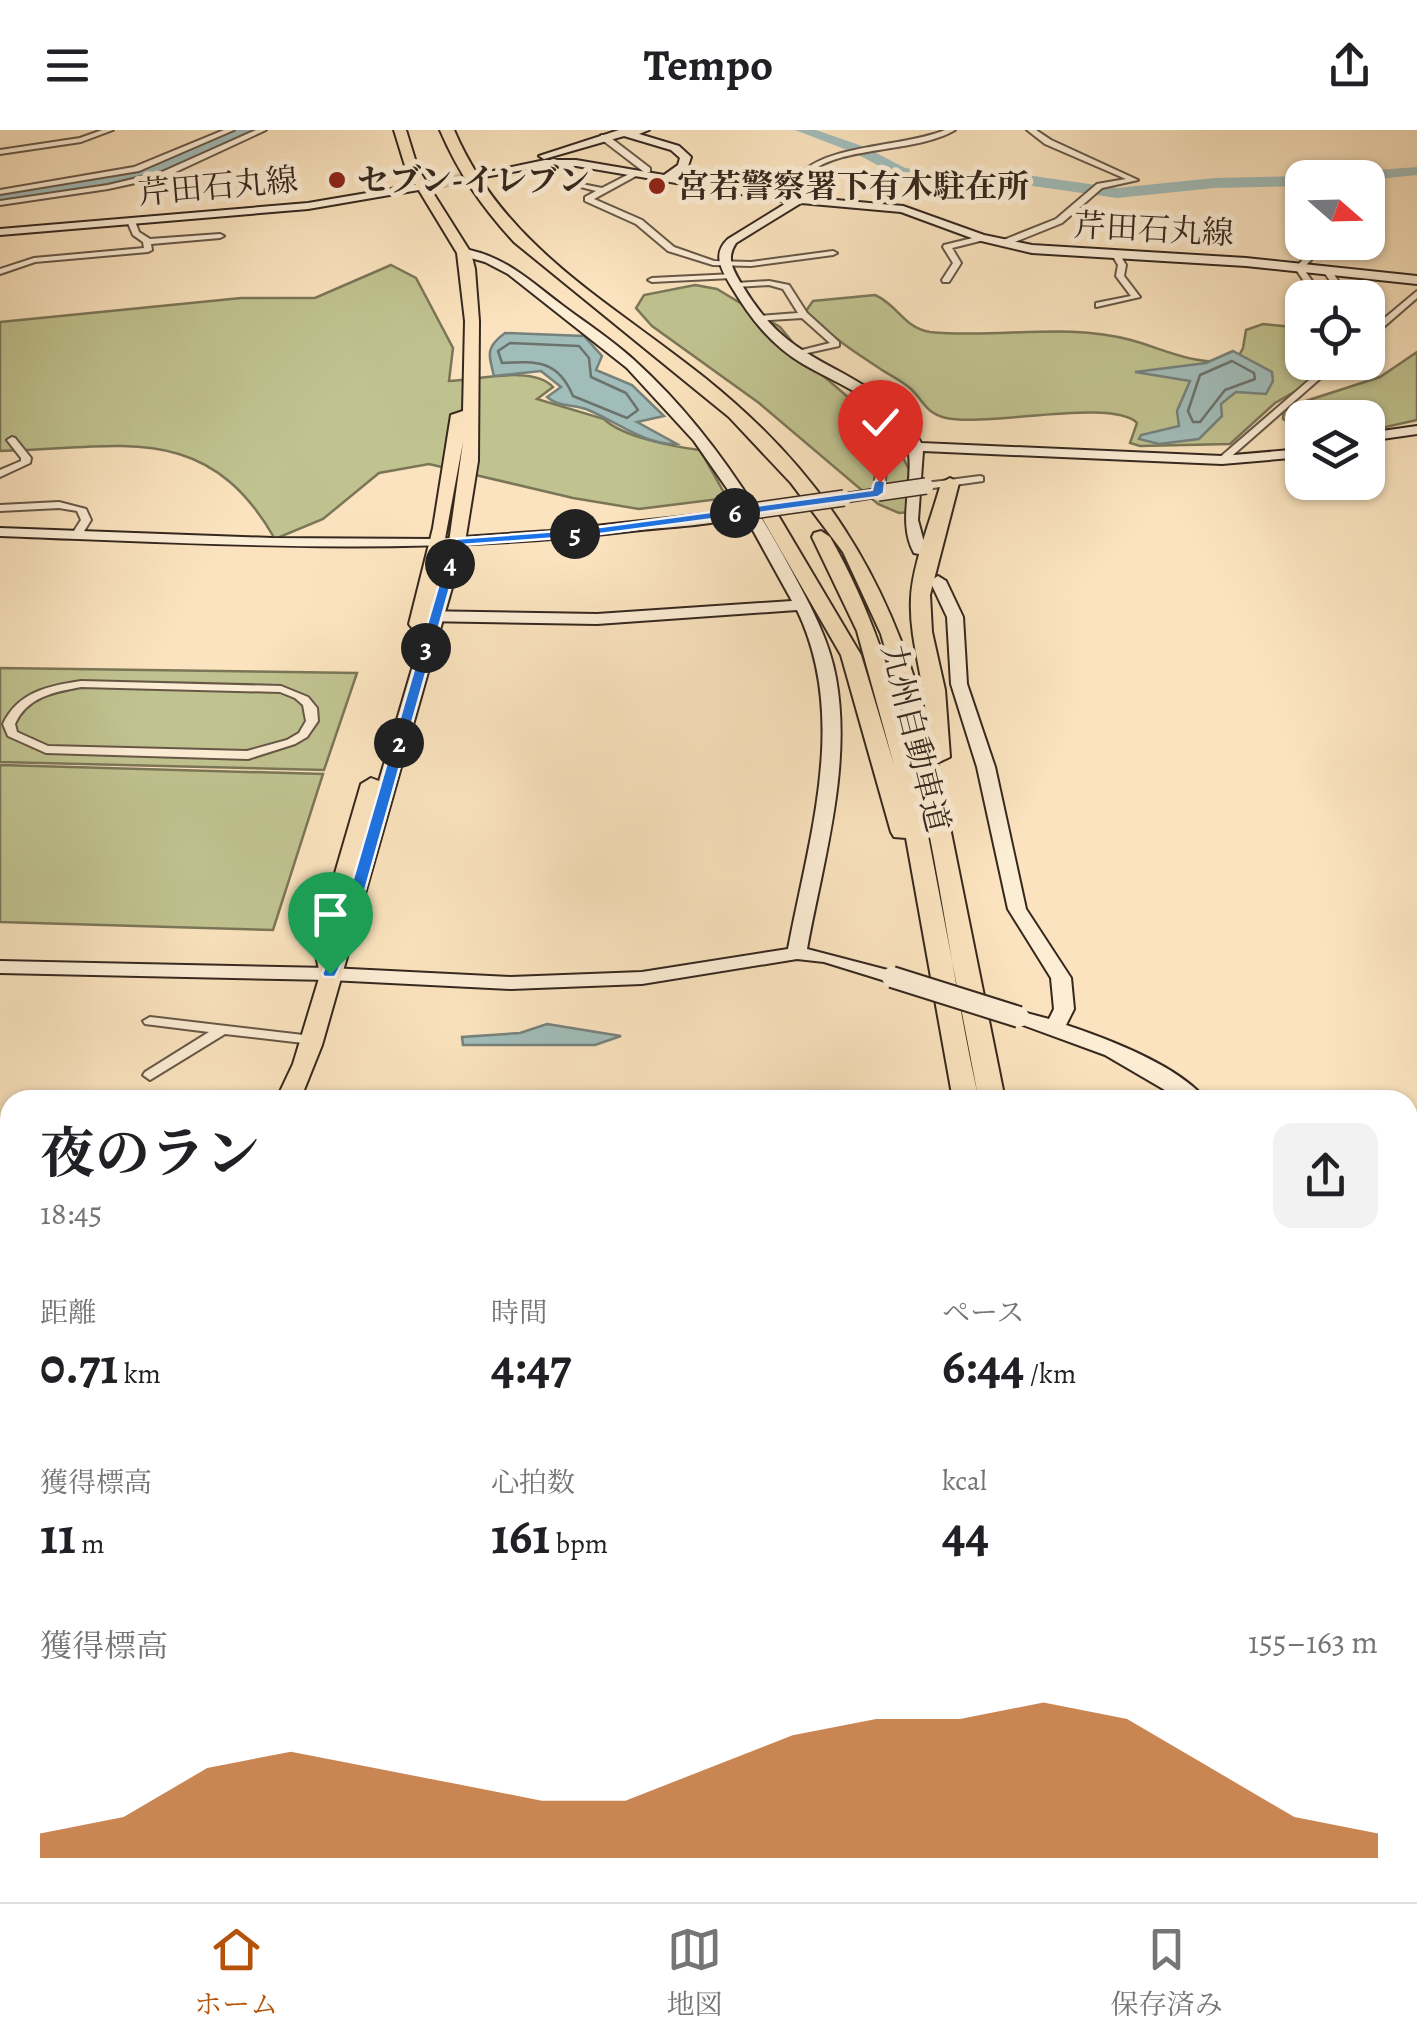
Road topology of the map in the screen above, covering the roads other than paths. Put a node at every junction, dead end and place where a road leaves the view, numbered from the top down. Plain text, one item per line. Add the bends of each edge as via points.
1 (109, 130) edge
2 (230, 130) edge
3 (262, 130) edge
4 (387, 130) edge
5 (400, 130) edge
6 (434, 130) edge
7 (448, 130) edge
8 (644, 130) edge
9 (951, 130) edge
10 (1032, 130) edge
11 (612, 133) edge
12 (0, 152) edge
13 (517, 167) junction
14 (648, 170) dead end
15 (634, 174) junction
16 (478, 175) tunnel mouth
17 (664, 180) junction
18 (438, 184) tunnel mouth
19 (577, 184) dead end
20 (414, 188) junction
21 (602, 190) junction
22 (0, 192) edge
23 (795, 200) junction
24 (0, 203) edge
25 (131, 221) junction
26 (0, 232) edge
27 (220, 236) dead end
28 (981, 238) junction
29 (147, 242) junction
30 (1004, 243) junction
31 (833, 252) dead end
32 (464, 253) junction
33 (1116, 255) junction
34 (1307, 260) edge
35 (1299, 268) junction
36 (0, 272) edge
37 (1328, 272) junction
38 (730, 275) junction
39 (652, 280) dead end
40 (946, 280) dead end
41 (1307, 280) edge
42 (1334, 280) edge
43 (1417, 280) edge
44 (1417, 294) edge
45 (1099, 305) dead end
46 (804, 315) junction
47 (758, 318) junction
48 (1385, 321) edge
49 (797, 354) junction
50 (1313, 380) edge
51 (864, 392) junction
52 (1417, 430) edge
53 (1385, 435) edge
54 (12, 440) dead end
55 (918, 447) junction
56 (1285, 454) edge
57 (1222, 460) junction
58 (0, 474) edge
59 (980, 480) dead end
60 (950, 483) junction
61 (926, 486) joint
62 (878, 493) junction
63 (0, 508) edge
64 (768, 512) junction
65 (0, 532) edge
66 (77, 534) junction
67 (457, 542) junction
68 (437, 543) junction
69 (919, 550) dead end
70 (938, 581) dead end
71 (802, 605) junction
72 (428, 616) junction
73 (312, 721) joint
74 (960, 938) junction
75 (797, 953) junction
76 (0, 967) edge
77 (940, 972) junction
78 (330, 974) junction
79 (150, 1022) dead end
80 (1056, 1027) junction
81 (222, 1030) junction
82 (312, 1040) junction
83 (150, 1076) dead end
84 (292, 1090) edge
85 (964, 1090) edge
86 (990, 1090) edge
87 (1180, 1090) edge

1 - 12 street
2 - 22 street via 136,170
3 - 24 street via 164,174
4 - 20 main road via 392,156
5 - 20 main road
6 - 77 highway, 九州自動車道 via 456,182 494,228 742,439 837,562 870,634 899,730
7 - 74 highway, 九州自動車道 via 470,179 508,226 760,436 829,517 892,632 905,671
8 - 11 street
9 - 23 street via 816,167
10 - 30 street via 1134,180 1100,186 1059,220
11 - 13 street
11 - 14 street
11 - 17 street via 664,143 686,156 683,167
13 - 15 street, 芹田石丸線 via 567,163
13 - 16 street, 芹田石丸線
15 - 17 street, 芹田石丸線
15 - 21 street
17 - 23 street, 芹田石丸線
18 - 20 street, 芹田石丸線
19 - 21 street
20 - 25 street, 芹田石丸線 via 308,206
20 - 32 main road
20 - 68 main road via 458,280 459,424
21 - 38 street via 588,199
23 - 28 street, 芹田石丸線 via 909,210
23 - 38 street via 726,247
25 - 26 street, 芹田石丸線
25 - 29 street
27 - 29 street
28 - 30 street, 芹田石丸線
28 - 40 street via 946,247 956,263
29 - 36 street via 145,251 34,260
30 - 33 street, 芹田石丸線
31 - 38 street
32 - 67 main road via 472,424
32 - 71 street via 484,254 548,300 630,362 681,414 737,488
33 - 35 street, 芹田石丸線
33 - 45 street via 1120,276 1136,296
34 - 35 street
35 - 37 street, 芹田石丸線
35 - 41 street
37 - 42 street
37 - 43 street, 芹田石丸線
38 - 39 street
38 - 46 street via 786,287
38 - 47 street
44 - 48 street
46 - 47 street
46 - 49 street via 836,344
47 - 49 street
49 - 51 street
50 - 57 street
51 - 55 street via 895,414
51 - 62 street via 882,417
52 - 53 street
54 - 58 street via 25,463
55 - 57 street
55 - 69 street via 910,514
56 - 57 street
59 - 60 street
60 - 61 street
60 - 74 highway via 920,613 935,690
61 - 62 street, bridge
62 - 64 street, bridge
63 - 66 street via 82,509 86,520
64 - 67 street, bridge
64 - 77 highway via 851,655
65 - 66 street
66 - 68 street
67 - 68 street
67 - 72 main road
68 - 72 main road
70 - 80 street via 954,617 964,710 986,767 1017,909 1061,978 1064,1010
71 - 72 street via 597,619
71 - 75 street via 824,654 831,693 824,797
72 - 78 main road
73 - 73 street via 310,705 281,689 81,684 31,697 9,724 22,742 46,749 248,755 291,742
74 - 86 highway, 九州自動車道
75 - 78 street via 642,978 511,983
75 - 80 street, bridge
76 - 78 street
77 - 85 highway, 九州自動車道
78 - 82 main road
79 - 81 street
80 - 87 street via 1137,1062
81 - 82 street
81 - 83 street
82 - 84 main road

